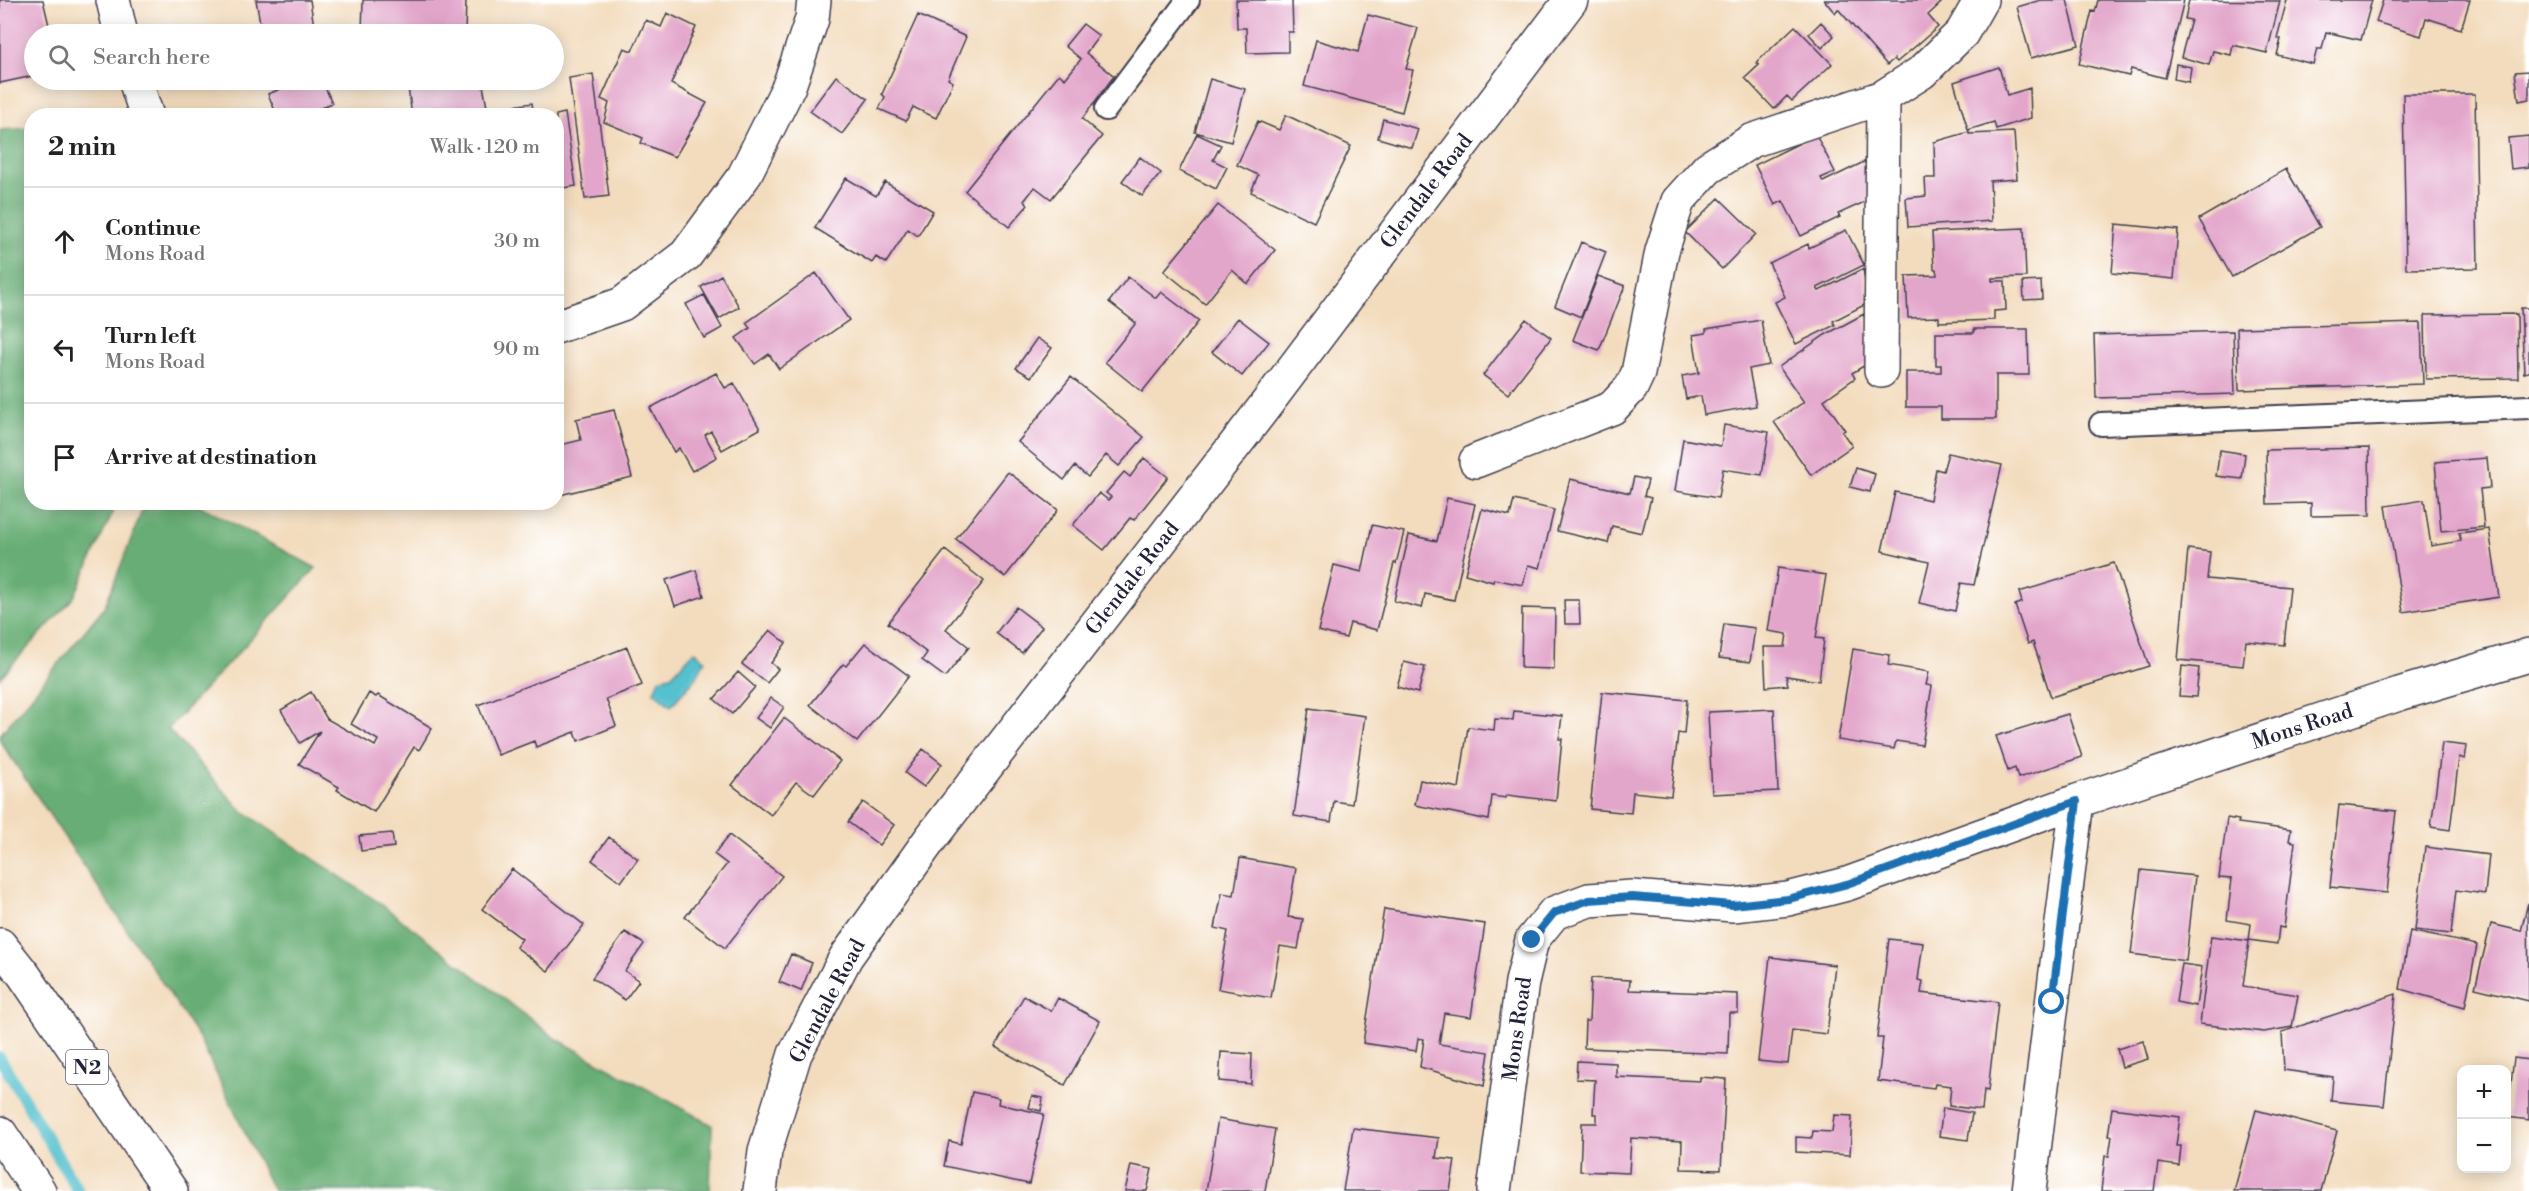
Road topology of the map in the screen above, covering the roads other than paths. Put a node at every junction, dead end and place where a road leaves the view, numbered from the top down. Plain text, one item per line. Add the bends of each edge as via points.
1 (113, 0) edge
2 (814, 0) edge
3 (1188, 0) edge
4 (1571, 0) edge
5 (1981, 0) edge
6 (119, 24) edge
7 (138, 90) edge
8 (1883, 97) junction
9 (144, 108) edge
10 (1106, 109) dead end
11 (564, 324) edge
12 (1881, 371) dead end
13 (2529, 407) edge
14 (2101, 424) dead end
15 (1476, 461) dead end
16 (2529, 655) edge
17 (2077, 801) junction
18 (0, 945) edge
19 (0, 1133) edge
20 (39, 1191) edge
21 (171, 1191) edge
22 (760, 1191) edge
23 (1494, 1191) edge
24 (2029, 1191) edge

1 - 6 main road
2 - 11 main road via 812,19 789,86 744,176 686,255 622,304
3 - 10 lane
4 - 22 main road, Glendale Road via 1262,410 931,838 846,957 795,1054 765,1151
5 - 8 main road via 1962,33 1922,72
7 - 9 main road
8 - 12 main road
8 - 15 main road via 1751,141 1708,168 1678,201 1662,251 1638,373 1631,388 1612,408
13 - 14 lane
16 - 17 main road, Mons Road
17 - 23 main road, Mons Road via 1847,884 1788,899 1733,905 1632,897 1589,900 1554,913 1532,940 1522,982
17 - 24 main road
18 - 21 main road, N2
19 - 20 main road

